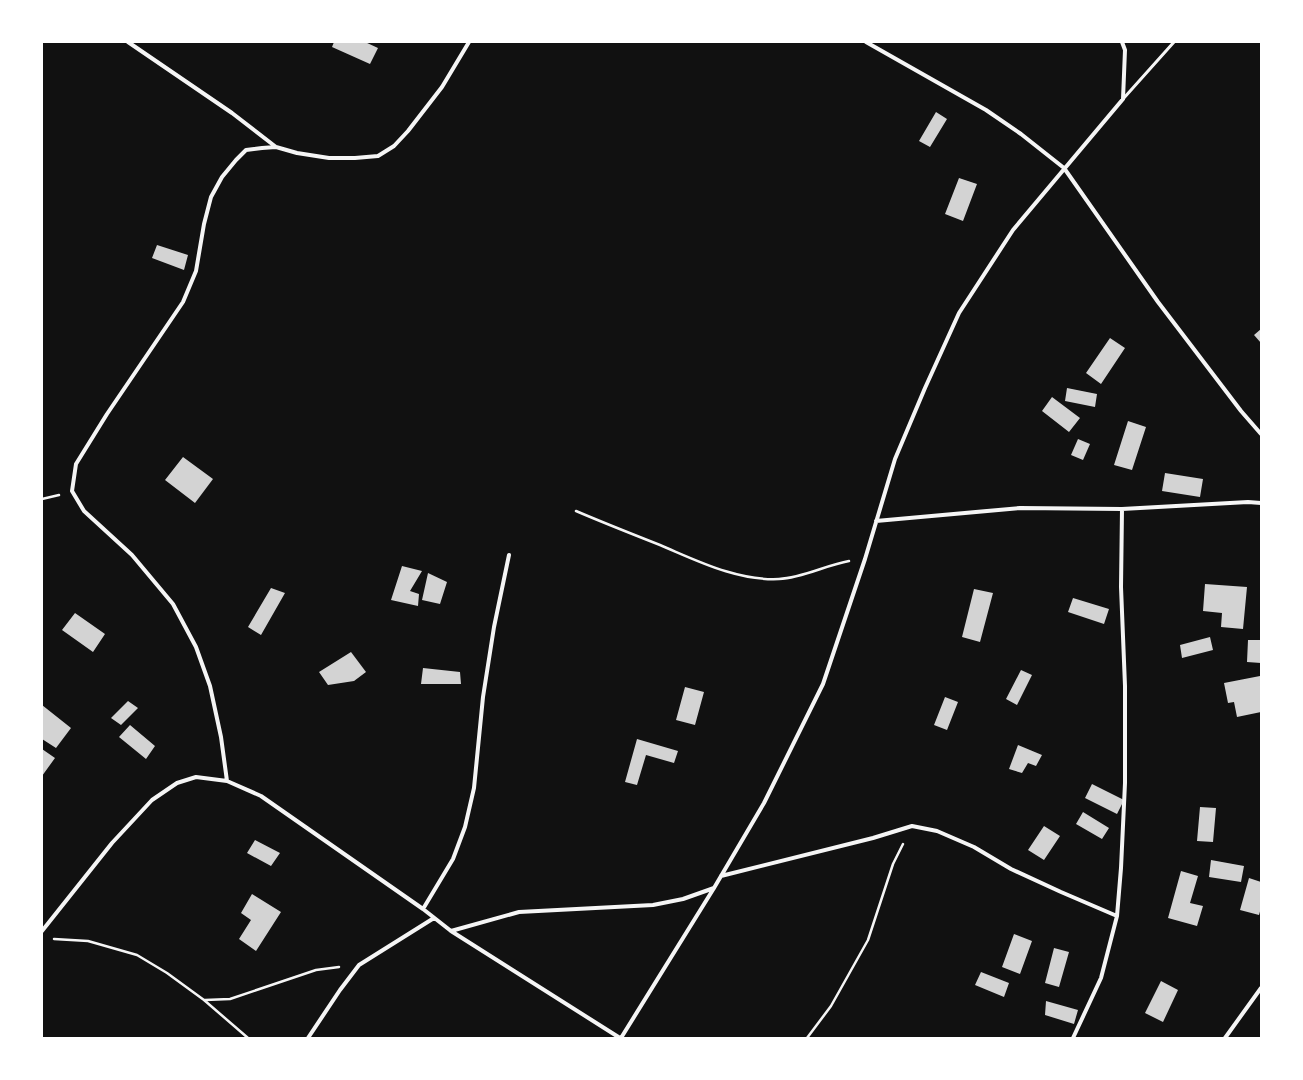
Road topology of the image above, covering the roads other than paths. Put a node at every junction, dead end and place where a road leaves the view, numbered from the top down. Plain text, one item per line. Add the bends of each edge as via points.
1 (128, 42) edge
2 (469, 42) edge
3 (866, 42) edge
4 (1122, 42) edge
5 (1174, 42) edge
6 (1123, 99) junction
7 (276, 147) junction
8 (1064, 168) junction
9 (1261, 434) edge
10 (1261, 503) edge
11 (1122, 509) junction
12 (876, 520) junction
13 (509, 555) dead end
14 (227, 781) junction
15 (721, 876) junction
16 (714, 888) junction
17 (423, 909) junction
18 (1117, 916) junction
19 (434, 918) junction
20 (42, 931) edge
21 (452, 931) junction
22 (1261, 988) edge
23 (308, 1038) edge
24 (621, 1038) edge
25 (1072, 1038) edge
26 (1225, 1038) edge

1 - 7 street via 232,113
2 - 7 street via 442,87 408,131 394,146 378,156 329,158
3 - 8 street via 986,110
4 - 6 street via 1125,50
5 - 6 lane
6 - 8 street
7 - 14 street via 246,150 222,177 211,198 196,271 182,302 76,464 72,491 84,511 132,555 173,604 196,647 210,686
8 - 9 street via 1158,302
8 - 12 street via 1012,230 959,313 895,459
10 - 11 street
11 - 12 street via 1020,508
11 - 18 street via 1125,782
12 - 15 street via 866,559 823,684 764,803
13 - 17 street via 494,628 483,697 474,788 465,827 453,859
14 - 17 street via 261,796
14 - 20 street via 196,777 177,783 152,800 112,843
15 - 16 street
15 - 18 street via 912,826 938,831 952,837 1012,869
16 - 21 street via 683,899 653,905 519,912
16 - 24 street
17 - 19 street
18 - 25 street via 1101,978
19 - 21 street
19 - 23 street via 359,965
21 - 24 street
22 - 26 street

